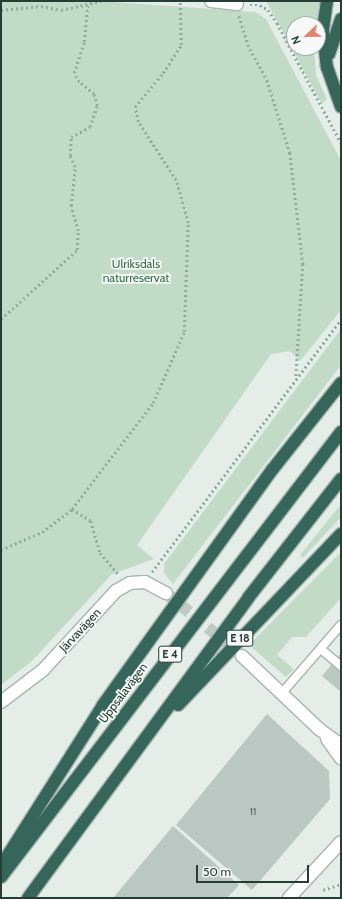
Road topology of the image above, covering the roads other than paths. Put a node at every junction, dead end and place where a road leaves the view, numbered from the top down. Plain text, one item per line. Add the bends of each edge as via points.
1 (211, 1) edge
2 (327, 1) edge
3 (237, 4) road end
4 (341, 19) edge
5 (327, 67) junction
6 (341, 107) edge
7 (341, 383) edge
8 (341, 432) edge
9 (341, 479) edge
10 (341, 534) edge
11 (166, 593) tunnel mouth
12 (341, 625) edge
13 (322, 650) junction
14 (242, 656) tunnel mouth
15 (341, 666) edge
16 (282, 693) junction
17 (1, 702) edge
18 (319, 729) junction
19 (142, 744) junction
20 (341, 745) edge
21 (341, 758) edge
22 (341, 833) edge
23 (341, 842) edge
24 (332, 851) junction
25 (1, 866) edge
26 (1, 877) edge
27 (28, 898) edge
28 (289, 898) edge

1 - 3 street
2 - 5 highway via 323,31
4 - 5 highway via 330,47
5 - 6 highway
7 - 25 highway, E 4 via 272,470 103,705
8 - 26 highway, Uppsalavägen / E 4
9 - 19 highway, E 4 via 248,598
10 - 19 highway, E 18
11 - 17 street, Järvavägen via 145,582 124,586 116,591 43,670
12 - 13 lane
13 - 15 lane
13 - 16 lane
14 - 16 street
16 - 18 street
18 - 20 street
18 - 21 street
19 - 27 highway, E 4
22 - 24 street
23 - 24 street
24 - 28 street

